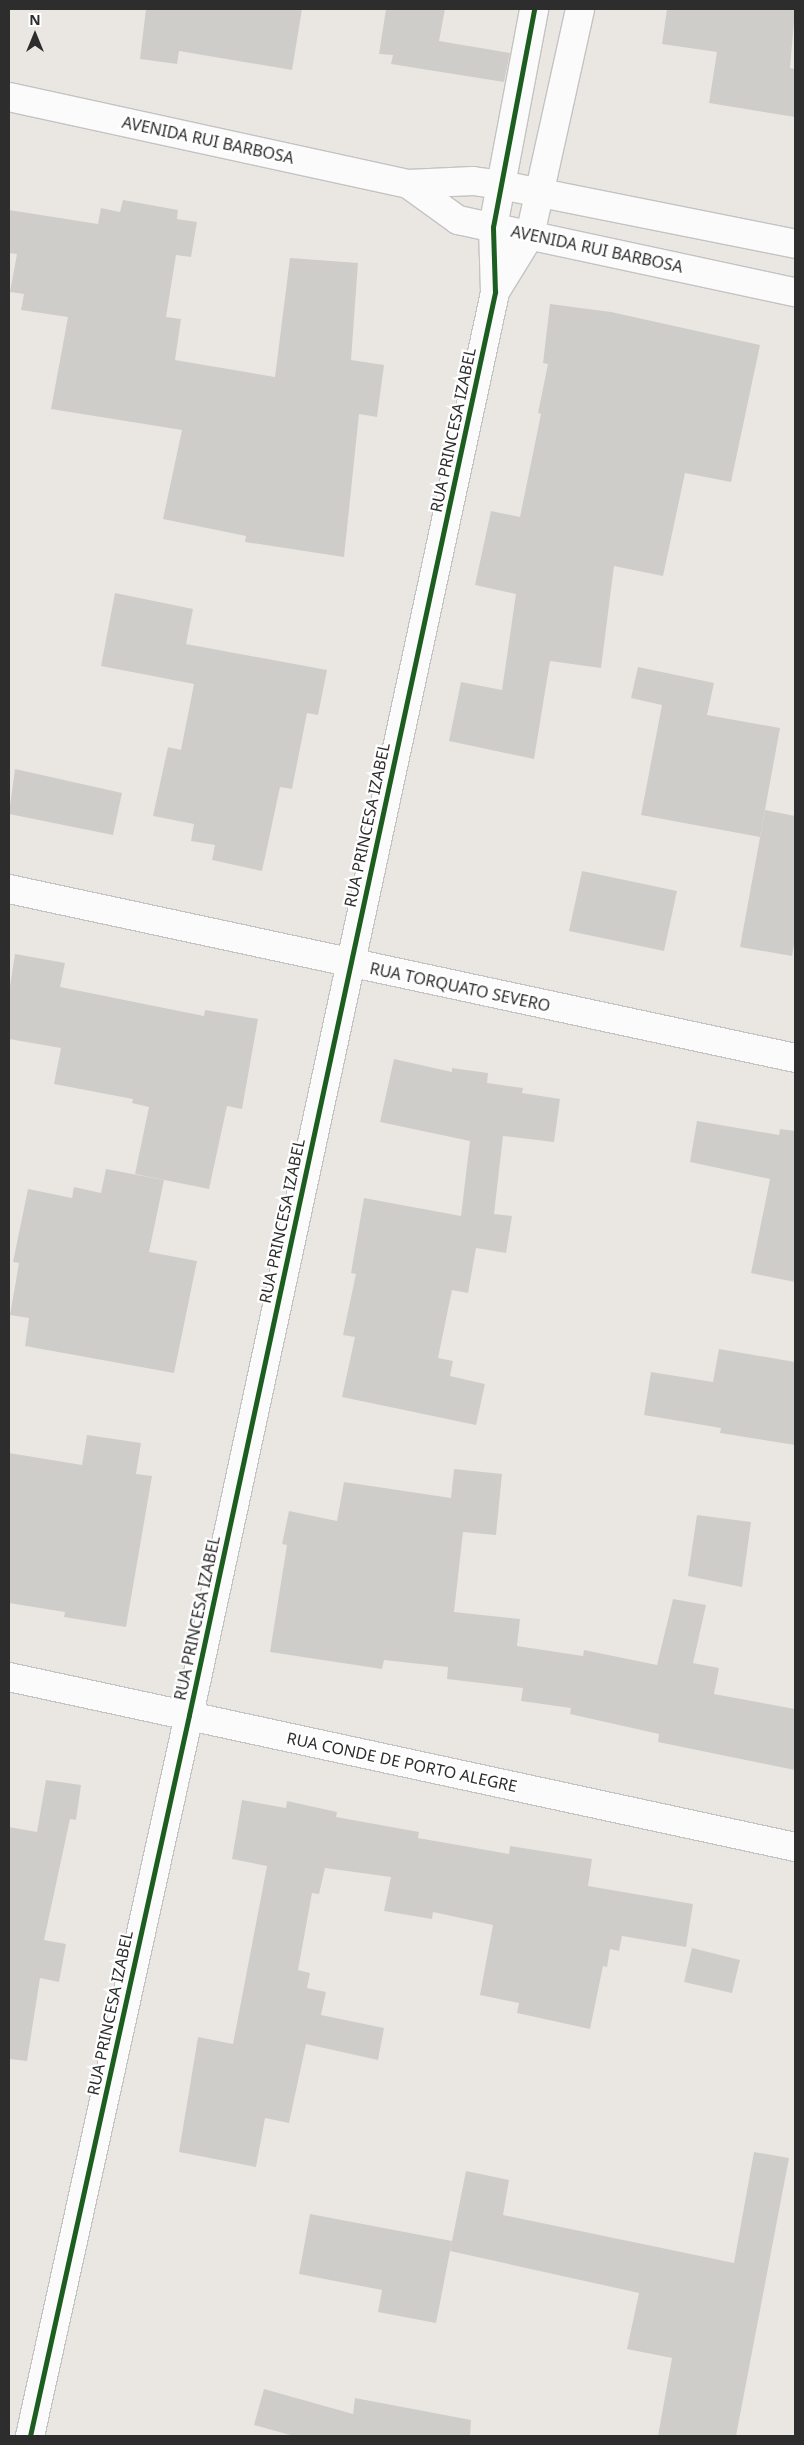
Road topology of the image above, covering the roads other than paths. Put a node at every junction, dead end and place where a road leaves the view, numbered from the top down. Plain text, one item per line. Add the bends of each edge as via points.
1 (534, 9) edge
2 (580, 9) edge
3 (9, 97) edge
4 (408, 184) junction
5 (501, 185) junction
6 (540, 193) junction
7 (493, 227) junction
8 (530, 235) junction
9 (795, 244) edge
10 (495, 292) junction
11 (795, 292) edge
12 (9, 889) edge
13 (350, 964) junction
14 (795, 1058) edge
15 (9, 1677) edge
16 (189, 1715) junction
17 (795, 1848) edge
18 (30, 2436) edge

1 - 5 street, RUA PRINCESA IZABEL
2 - 6 street, RUA PRINCESA IZABEL
3 - 4 street, AVENIDA RUI BARBOSA
4 - 5 street, AVENIDA RUI BARBOSA via 473,181
4 - 7 street, AVENIDA RUI BARBOSA via 458,220
5 - 6 street, AVENIDA RUI BARBOSA
5 - 7 street, RUA PRINCESA IZABEL
6 - 8 street, RUA PRINCESA IZABEL
6 - 9 street, AVENIDA RUI BARBOSA
7 - 8 street, AVENIDA RUI BARBOSA
7 - 10 street, RUA PRINCESA IZABEL
8 - 10 street, RUA PRINCESA IZABEL
8 - 11 street, AVENIDA RUI BARBOSA
10 - 13 street, RUA PRINCESA IZABEL
12 - 13 street, RUA TORQUATO SEVERO
13 - 14 street, RUA TORQUATO SEVERO
13 - 16 street, RUA PRINCESA IZABEL
15 - 16 street, RUA CONDE DE PORTO ALEGRE
16 - 17 street, RUA CONDE DE PORTO ALEGRE
16 - 18 street, RUA PRINCESA IZABEL

